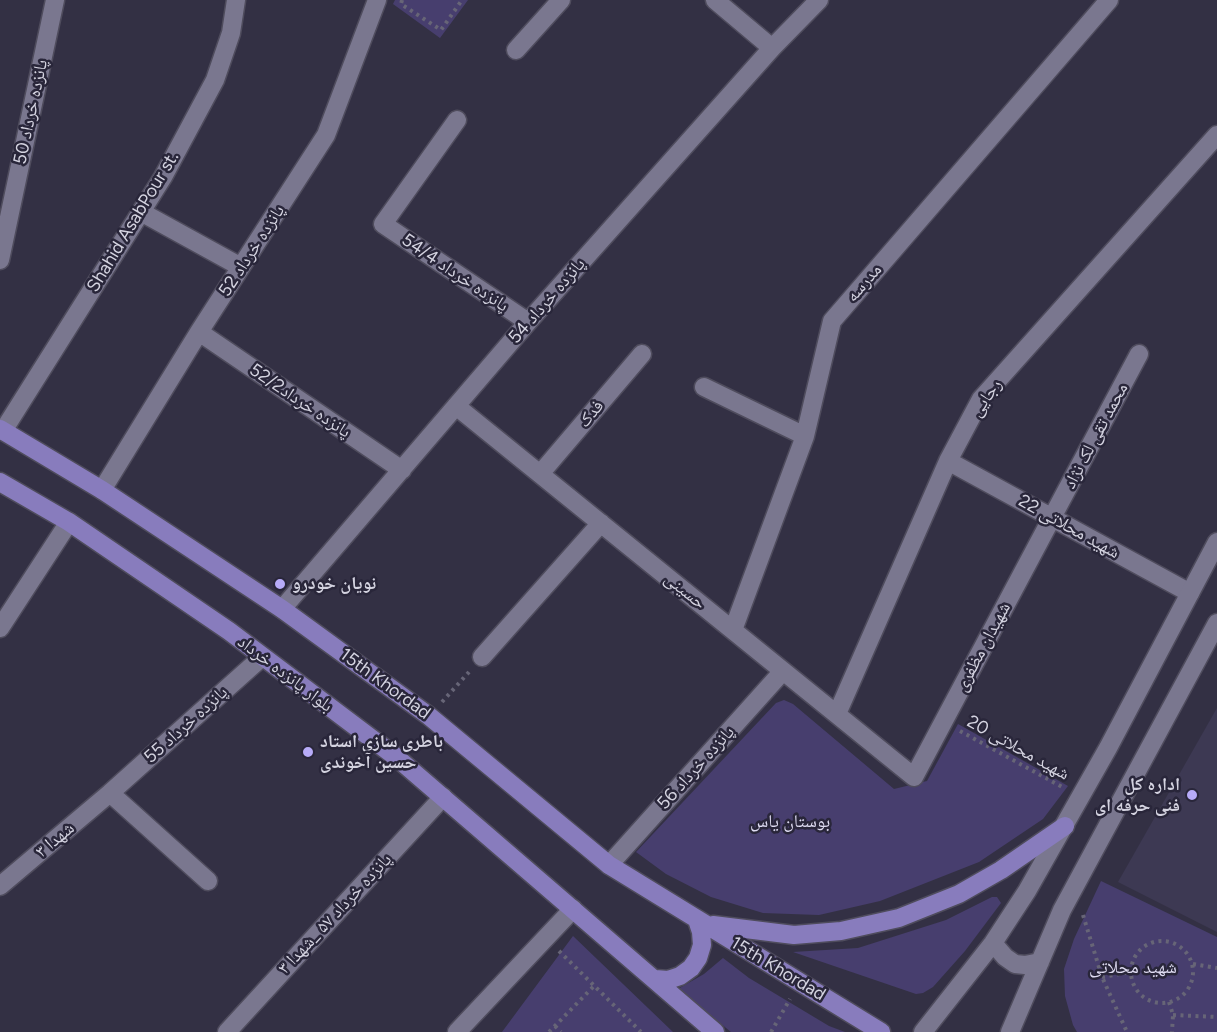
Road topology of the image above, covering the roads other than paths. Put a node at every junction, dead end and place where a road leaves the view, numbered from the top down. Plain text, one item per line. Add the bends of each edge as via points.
1 (55, 0) edge
2 (236, 0) edge
3 (377, 0) edge
4 (561, 0) edge
5 (715, 0) edge
6 (819, 0) edge
7 (1109, 0) edge
8 (772, 48) junction
9 (516, 50) dead end
10 (457, 120) dead end
11 (1217, 135) edge
12 (141, 212) junction
13 (0, 260) edge
14 (241, 267) junction
15 (528, 322) junction
16 (199, 332) junction
17 (642, 354) dead end
18 (1139, 354) dead end
19 (705, 387) dead end
20 (456, 406) junction
21 (2, 430) edge
22 (806, 435) junction
23 (948, 461) junction
24 (402, 470) junction
25 (540, 474) junction
26 (0, 482) edge
27 (102, 490) junction
28 (1053, 517) junction
29 (69, 522) junction
30 (601, 524) junction
31 (1217, 542) edge
32 (1190, 593) junction
33 (282, 609) junction
34 (1217, 623) edge
35 (0, 628) edge
36 (733, 630) junction
37 (262, 657) junction
38 (482, 657) road end
39 (783, 671) junction
40 (837, 714) junction
41 (914, 777) joint
42 (110, 794) junction
43 (443, 797) junction
44 (1065, 826) junction
45 (609, 865) junction
46 (208, 881) dead end
47 (0, 886) edge
48 (573, 909) junction
49 (701, 922) junction
50 (993, 943) junction
51 (1040, 963) junction
52 (655, 979) junction
53 (227, 1032) edge
54 (457, 1032) edge
55 (715, 1032) edge
56 (880, 1032) edge
57 (922, 1032) edge
58 (1010, 1032) edge

1 - 13 street, پانزده خرداد 50
2 - 12 street, Shahid AsabPour st. via 231,33 215,80
3 - 14 street, پانزده خرداد 52 via 326,135
4 - 9 street
5 - 8 street
6 - 8 street, پانزده خرداد 54
7 - 22 street, مدرسه via 832,321
8 - 15 street, پانزده خرداد 54
10 - 15 street, پانزده خرداد 54/4 via 383,224
11 - 23 street, رجایی via 981,399
12 - 14 street
12 - 21 street, Shahid AsabPour st.
14 - 16 street, پانزده خرداد 52
15 - 20 street, پانزده خرداد 54
16 - 24 street, پانزده خرداد52/2
16 - 27 street, پانزده خرداد 52
17 - 25 street, فدک
18 - 28 street, محمد تقی لک نژاد
19 - 22 street
20 - 24 street, پانزده خرداد 54
20 - 25 street, حسینی
21 - 27 main road, 15th Khordad
22 - 36 street, مدرسه
23 - 28 street, شهید محلاتی 22
23 - 40 street, رجایی
24 - 33 street, پانزده خرداد 54
25 - 30 street, حسینی
26 - 29 main road, بلوار پانزده خرداد
27 - 33 main road, 15th Khordad
28 - 32 street, شهید محلاتی 22
28 - 41 street, شهیدان مظفری
29 - 35 street
29 - 37 main road, بلوار پانزده خرداد
30 - 36 street, حسینی
30 - 38 street
31 - 32 street
32 - 44 street
33 - 45 main road, 15th Khordad via 429,716
34 - 51 street via 1062,910
36 - 39 street, حسینی
37 - 42 street, پانزده خرداد 55
37 - 43 main road, بلوار پانزده خرداد
39 - 40 street, حسینی
39 - 45 street, پانزده خرداد 56
40 - 41 street, حسینی
42 - 46 street
42 - 47 street, شهدا ۳
43 - 48 main road, بلوار پانزده خرداد
43 - 53 street, پانزده خرداد ۵۷ _شهدا ۳
44 - 49 main road via 959,894 899,918 841,931 794,935
44 - 50 street
45 - 49 main road, 15th Khordad
48 - 52 main road, بلوار پانزده خرداد
48 - 54 street
49 - 52 main road via 698,958 691,968 668,980
49 - 56 main road, 15th Khordad
50 - 51 street via 1015,963
50 - 57 street
51 - 58 street
52 - 55 main road, بلوار پانزده خرداد

